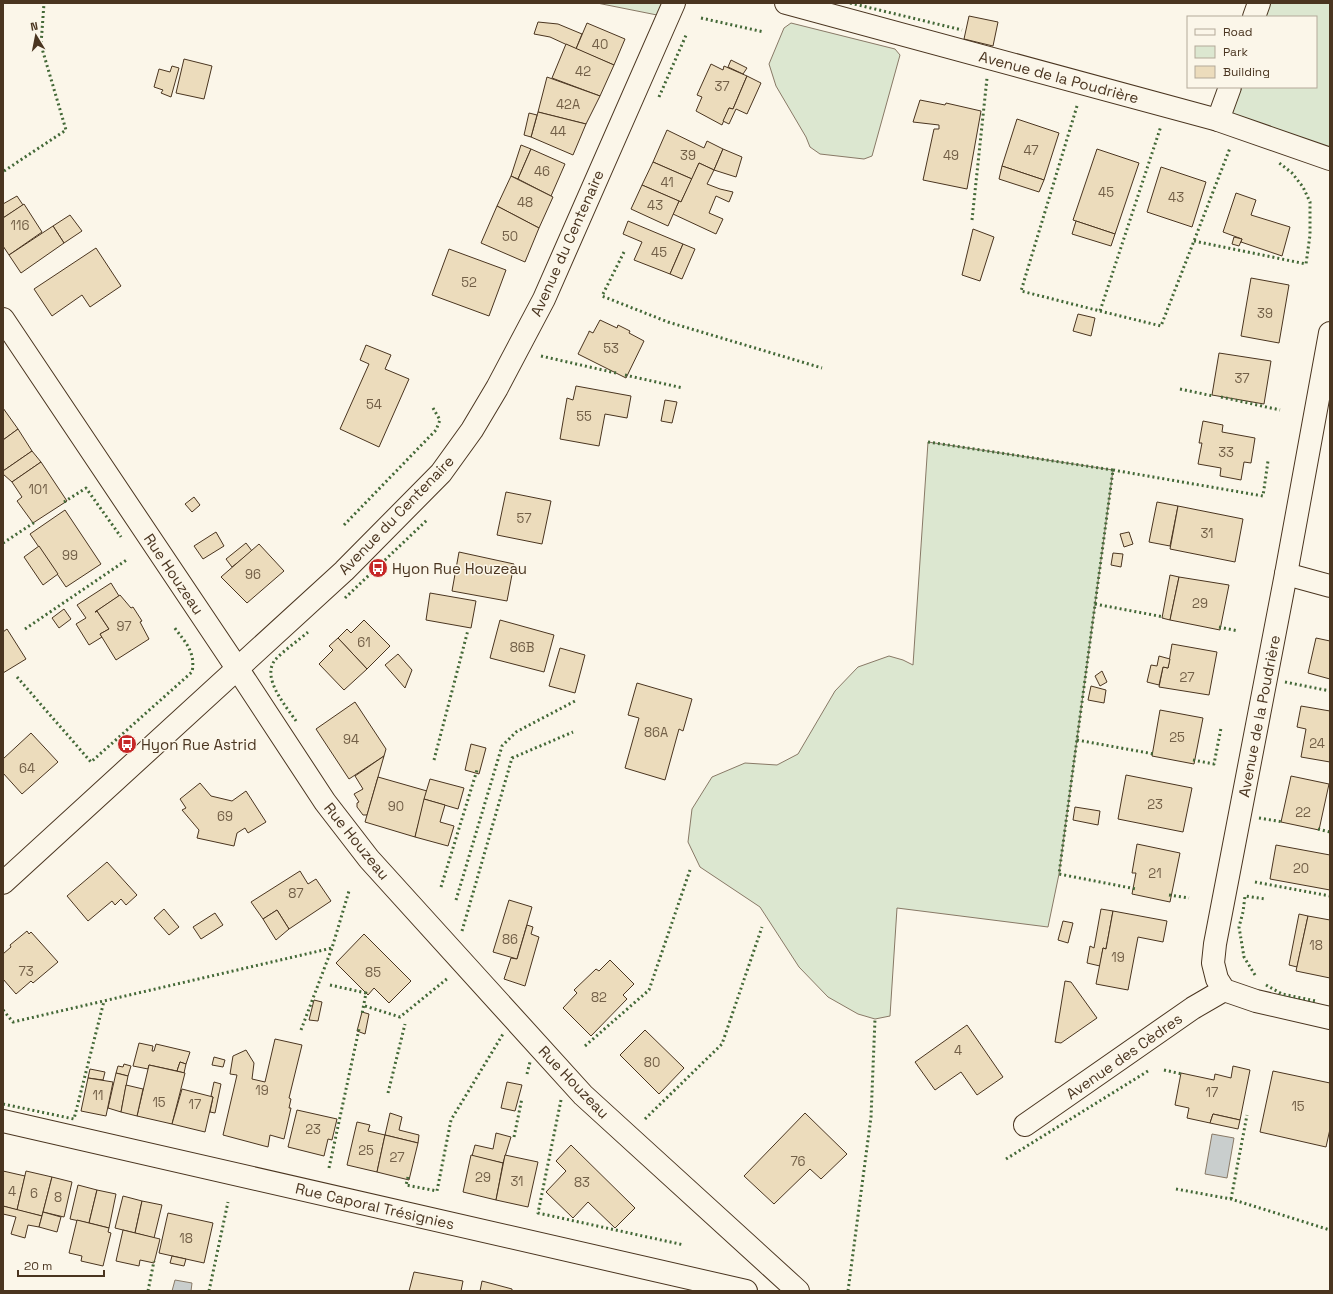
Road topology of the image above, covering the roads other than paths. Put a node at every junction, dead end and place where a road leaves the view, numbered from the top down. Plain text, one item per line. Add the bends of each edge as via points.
1 (674, 3) edge
2 (786, 3) edge
3 (1259, 3) edge
4 (1254, 16) edge
5 (1230, 88) edge
6 (1218, 120) junction
7 (1330, 159) edge
8 (3, 319) edge
9 (1330, 332) edge
10 (1286, 574) junction
11 (1330, 586) edge
12 (237, 668) junction
13 (3, 883) edge
14 (1224, 990) junction
15 (1330, 1018) edge
16 (3, 1121) edge
17 (1025, 1125) dead end
18 (746, 1291) edge
19 (798, 1291) edge

1 - 12 street, Avenue du Centenaire via 544,299 472,430 441,473 344,571
2 - 6 street, Avenue de la Poudrière
3 - 4 street
5 - 6 street
6 - 7 street, Avenue de la Poudrière
8 - 12 street, Rue Houzeau
9 - 10 street, Avenue de la Poudrière
10 - 11 street
10 - 14 street, Avenue de la Poudrière via 1215,944 1213,963 1217,979
12 - 13 street, Avenue du Centenaire
12 - 19 street, Rue Houzeau via 325,802 369,859 583,1095
14 - 15 street via 1256,1001
14 - 17 street, Avenue des Cèdres
16 - 18 street, Rue Caporal Trésignies

